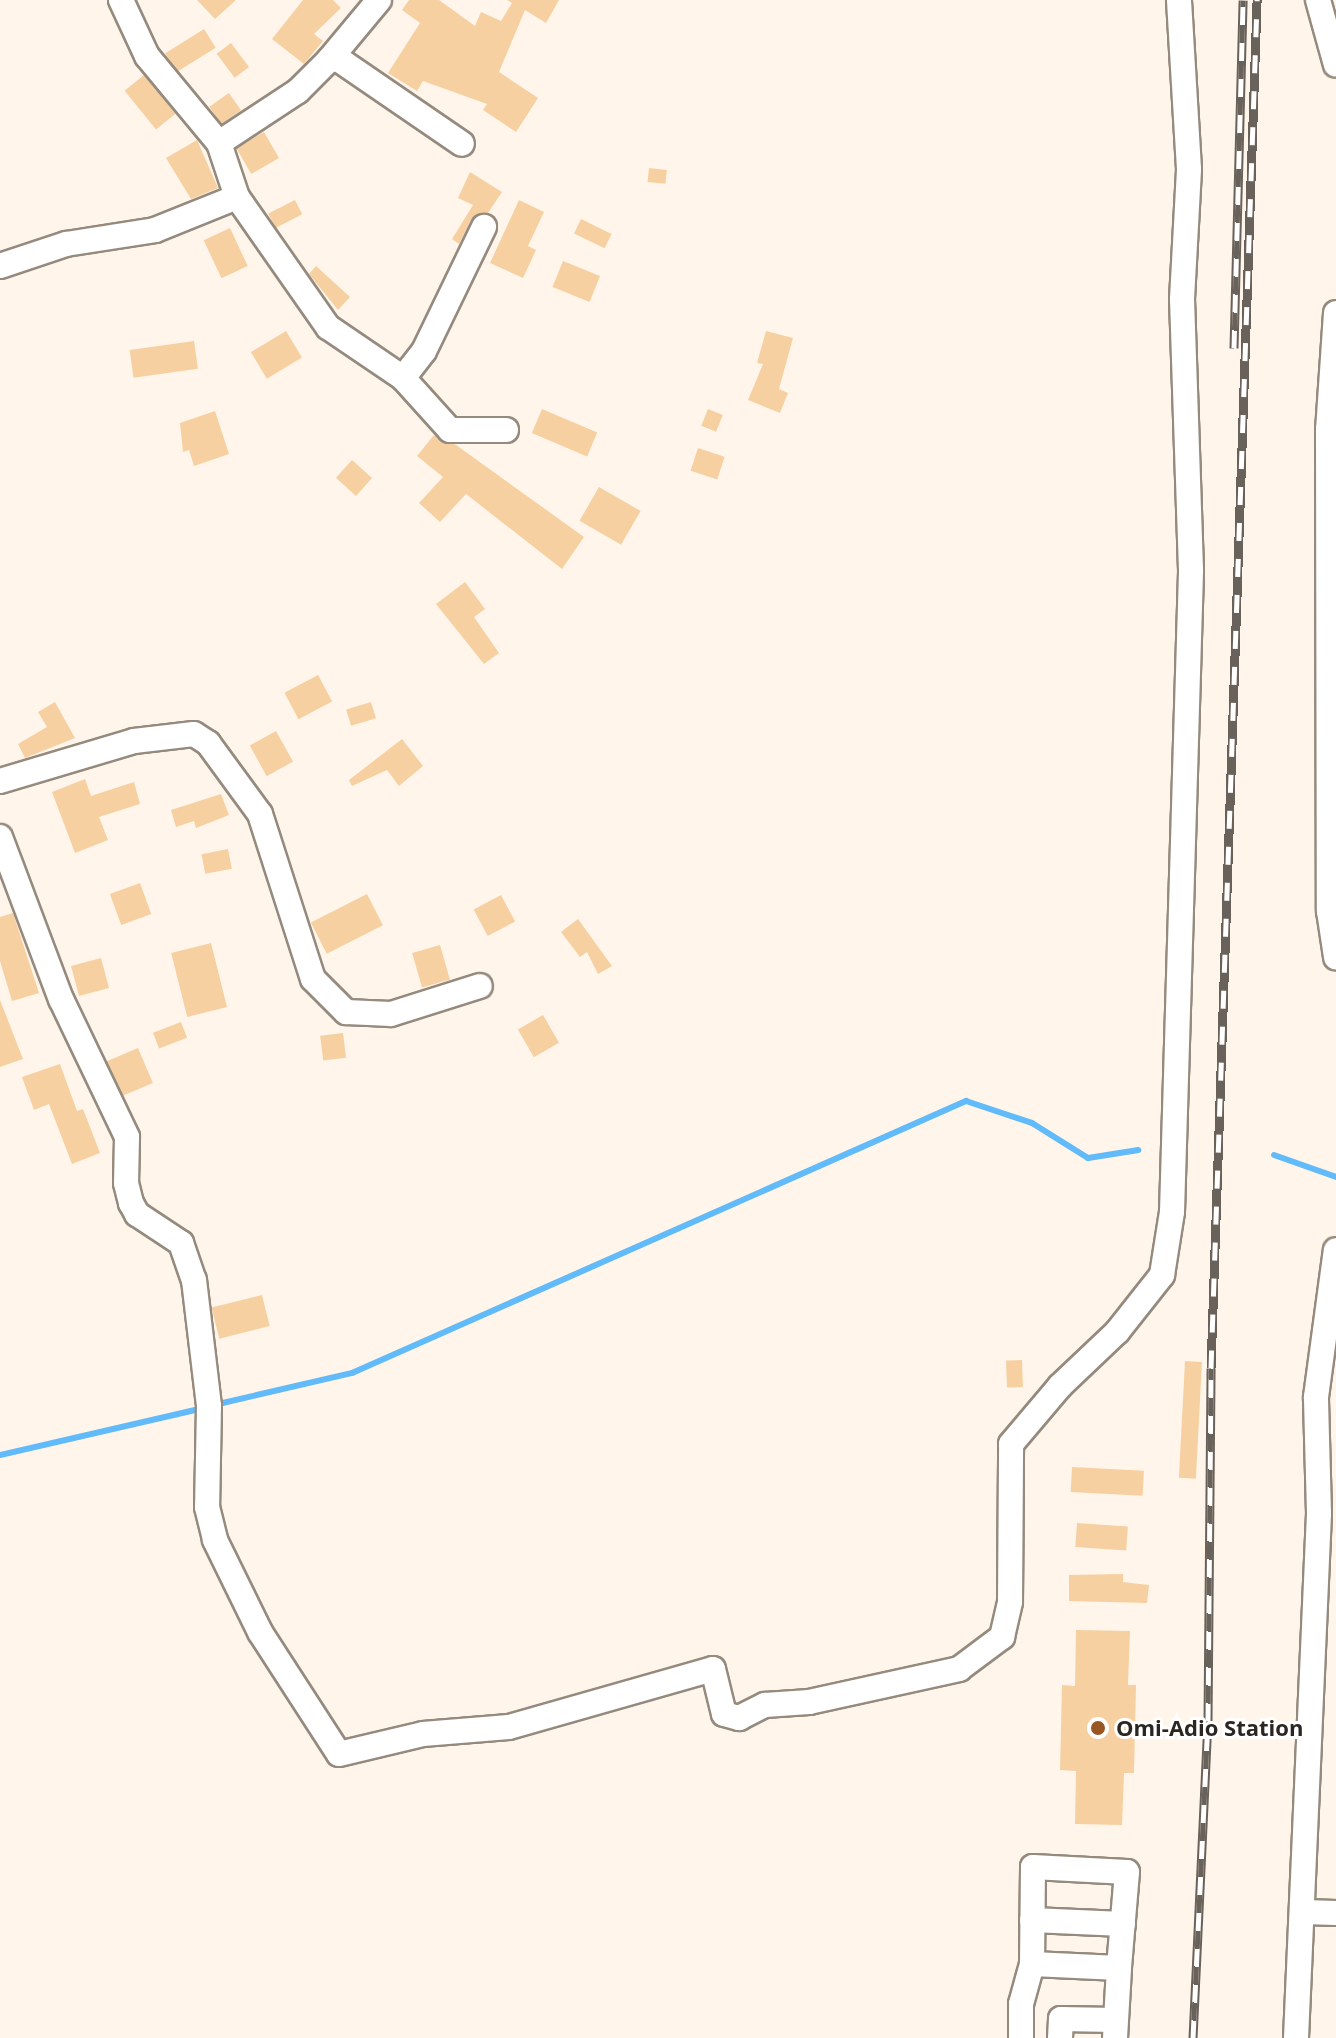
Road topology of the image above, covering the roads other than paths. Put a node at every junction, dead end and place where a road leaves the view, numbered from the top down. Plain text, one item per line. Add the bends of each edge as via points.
1 (121, 0) edge
2 (379, 0) edge
3 (1179, 0) edge
4 (1318, 0) edge
5 (329, 60) junction
6 (1336, 65) edge
7 (219, 143) junction
8 (462, 144) dead end
9 (237, 197) junction
10 (484, 227) dead end
11 (0, 266) edge
12 (1336, 313) edge
13 (403, 378) junction
14 (506, 430) dead end
15 (0, 781) edge
16 (0, 837) edge
17 (11, 892) edge
18 (1336, 957) edge
19 (480, 986) dead end
20 (1336, 1250) edge
21 (1304, 1912) junction
22 (1336, 1913) edge
23 (1032, 1920) junction
24 (1123, 1924) junction
25 (1032, 1964) junction
26 (1119, 1968) junction
27 (1115, 2029) edge
28 (1021, 2038) edge
29 (1060, 2038) edge
30 (1296, 2038) edge

1 - 7 street via 147,56
2 - 5 street
3 - 17 street via 1189,169 1182,299 1191,570 1172,1212 1162,1275 1117,1332 1060,1386 1011,1444 1010,1602 1002,1637 959,1669 809,1702 765,1705 739,1718 724,1714 713,1669 509,1727 423,1734 339,1754 260,1632 215,1540 207,1507 209,1406 194,1280 181,1243 137,1214 131,1203 127,1137
4 - 6 street
5 - 7 street via 298,91
5 - 8 street via 351,64
7 - 9 street
9 - 11 street via 155,230 66,244
9 - 13 street via 328,327
10 - 13 street via 424,351
12 - 18 street via 1328,429 1329,911
13 - 14 street via 450,430
15 - 19 street via 134,741 194,734 208,743 260,814 313,979 346,1012 391,1014
16 - 17 street
20 - 21 street via 1316,1397 1319,1514
21 - 22 street
21 - 30 street
23 - 24 street
23 - 24 street via 1033,1867 1127,1872
23 - 25 street
24 - 26 street
25 - 26 street
25 - 28 street via 1021,2004
26 - 27 street
27 - 29 street via 1061,2019

